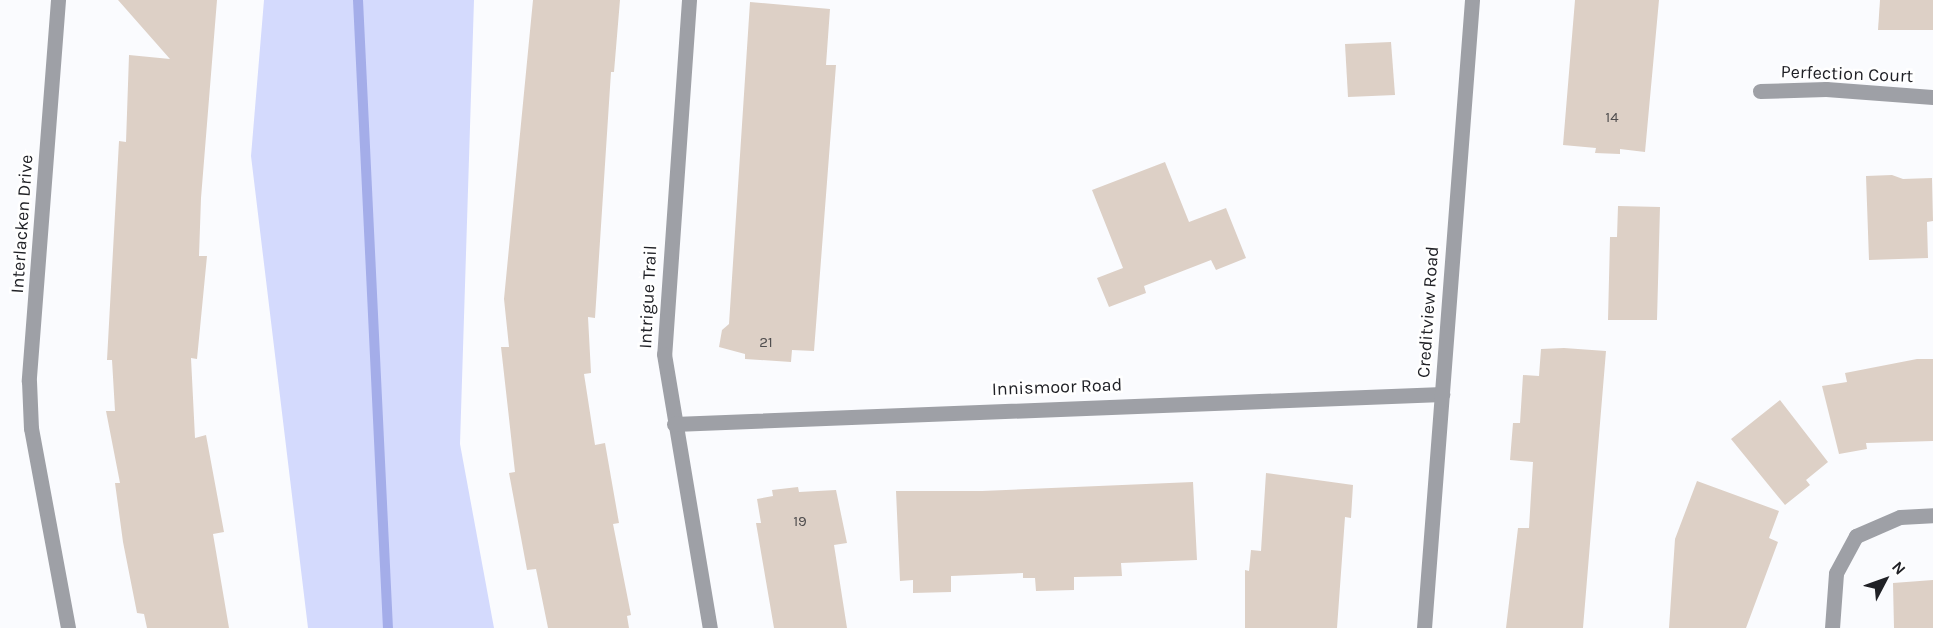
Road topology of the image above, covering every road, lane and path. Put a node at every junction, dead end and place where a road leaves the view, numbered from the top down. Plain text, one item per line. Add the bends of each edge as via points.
1 (58, 0) edge
2 (689, 0) edge
3 (1472, 0) edge
4 (1760, 92) dead end
5 (1933, 97) edge
6 (1442, 394) junction
7 (674, 424) junction
8 (1933, 515) edge
9 (68, 628) edge
10 (710, 628) edge
11 (1424, 628) edge
12 (1832, 628) edge

1 - 9 street, Interlacken Drive via 29,381 31,428
2 - 7 street, Intrigue Trail via 663,325
3 - 6 street, Creditview Road
4 - 5 street, Perfection Court via 1826,89
6 - 7 street, Innismoor Road
6 - 11 street, Creditview Road
7 - 10 street, Intrigue Trail
8 - 12 street via 1900,517 1856,536 1836,573

